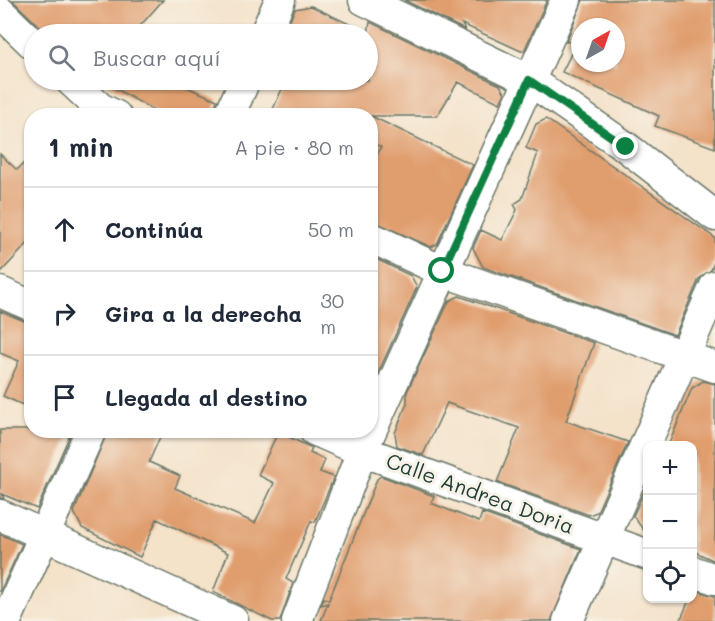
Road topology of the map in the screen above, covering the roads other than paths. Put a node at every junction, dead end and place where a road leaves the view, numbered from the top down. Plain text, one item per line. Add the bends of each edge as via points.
1 (280, 0) edge
2 (364, 0) edge
3 (566, 0) edge
4 (0, 12) edge
5 (269, 24) edge
6 (24, 35) edge
7 (529, 80) junction
8 (81, 90) edge
9 (241, 90) edge
10 (100, 108) edge
11 (233, 108) edge
12 (715, 216) edge
13 (378, 241) edge
14 (442, 271) junction
15 (715, 286) edge
16 (0, 291) edge
17 (24, 302) edge
18 (684, 356) junction
19 (715, 368) edge
20 (378, 415) edge
21 (87, 438) edge
22 (332, 438) edge
23 (368, 438) edge
24 (362, 451) junction
25 (0, 515) edge
26 (44, 536) junction
27 (604, 539) junction
28 (643, 553) edge
29 (697, 572) edge
30 (715, 579) edge
31 (6, 621) edge
32 (233, 621) edge
33 (297, 621) edge
34 (568, 621) edge

1 - 5 street
2 - 7 street
3 - 7 street
4 - 6 street
7 - 12 street via 626,147
7 - 14 street
8 - 10 street
9 - 11 street
13 - 14 street
14 - 18 street
14 - 20 street
15 - 18 street
16 - 17 street
18 - 19 street
18 - 27 street
21 - 26 street
22 - 24 street, Calle Andrea Doria
23 - 24 street
24 - 27 street, Calle Andrea Doria
24 - 33 street
25 - 26 street
26 - 31 street
26 - 32 street
27 - 28 street, Calle Andrea Doria
27 - 34 street
29 - 30 street

